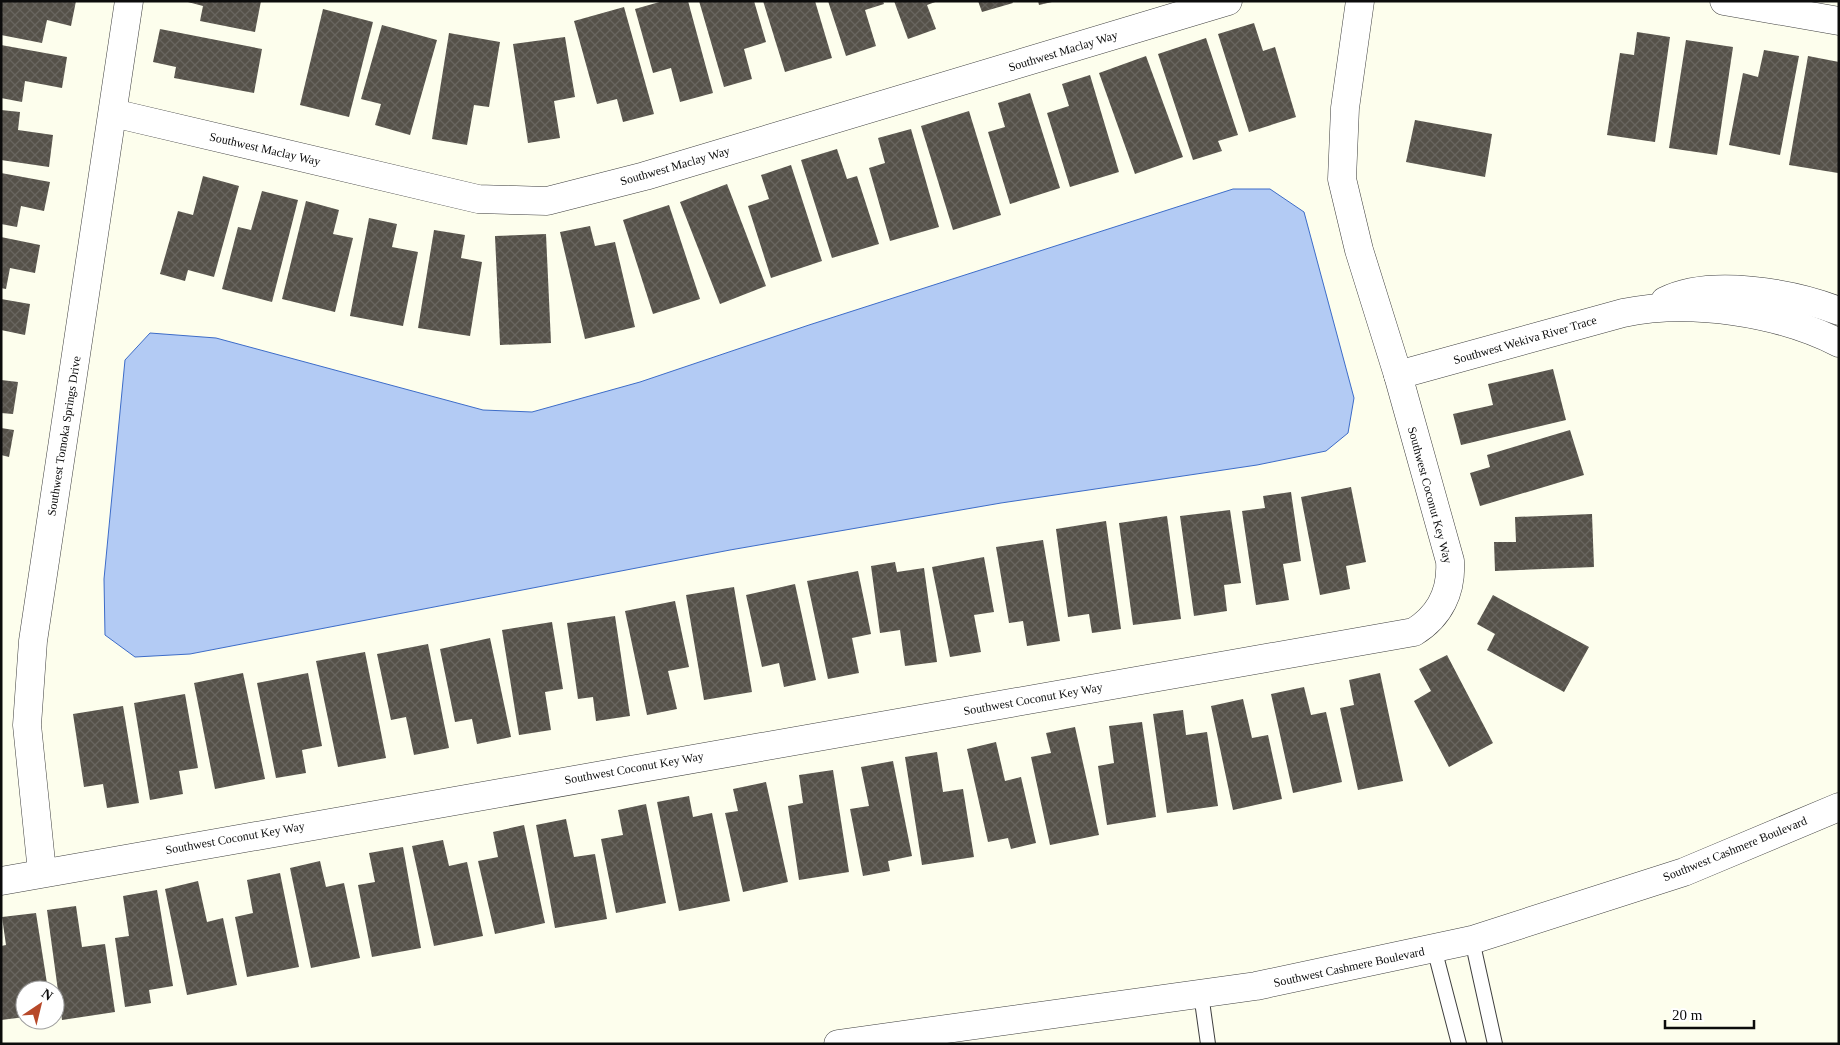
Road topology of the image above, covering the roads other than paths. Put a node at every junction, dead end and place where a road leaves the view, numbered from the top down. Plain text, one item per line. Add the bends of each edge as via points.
1 (129, 1) edge
2 (1228, 1) edge
3 (1360, 1) edge
4 (1724, 1) edge
5 (1839, 21) edge
6 (113, 113) junction
7 (1652, 307) junction
8 (1839, 311) edge
9 (1839, 343) edge
10 (1398, 376) junction
11 (1839, 807) edge
12 (42, 872) junction
13 (1, 881) edge
14 (1472, 940) junction
15 (1434, 948) junction
16 (1201, 994) junction
17 (838, 1044) edge
18 (1208, 1044) edge
19 (1459, 1044) edge
20 (1495, 1044) edge

1 - 6 street, Southwest Tomoka Springs Drive
2 - 6 street, Southwest Maclay Way via 645,176 547,201 478,199
3 - 10 street, Southwest Coconut Key Way via 1344,108 1342,179 1359,250
4 - 5 street
6 - 12 street, Southwest Tomoka Springs Drive via 33,641 28,725
7 - 8 street, Southwest Wekiva River Trace via 1674,296 1711,290 1788,296
7 - 9 street, Southwest Wekiva River Trace via 1758,314 1786,321
7 - 10 street, Southwest Wekiva River Trace
10 - 12 street, Southwest Coconut Key Way via 1450,561 1451,576 1439,608 1426,624 1414,632
11 - 14 street, Southwest Cashmere Boulevard via 1684,872
12 - 13 street, Southwest Coconut Key Way
14 - 15 street, Southwest Cashmere Boulevard
14 - 20 lane
15 - 16 street, Southwest Cashmere Boulevard via 1256,986
15 - 19 lane
16 - 17 street, Southwest Cashmere Boulevard
16 - 18 lane

